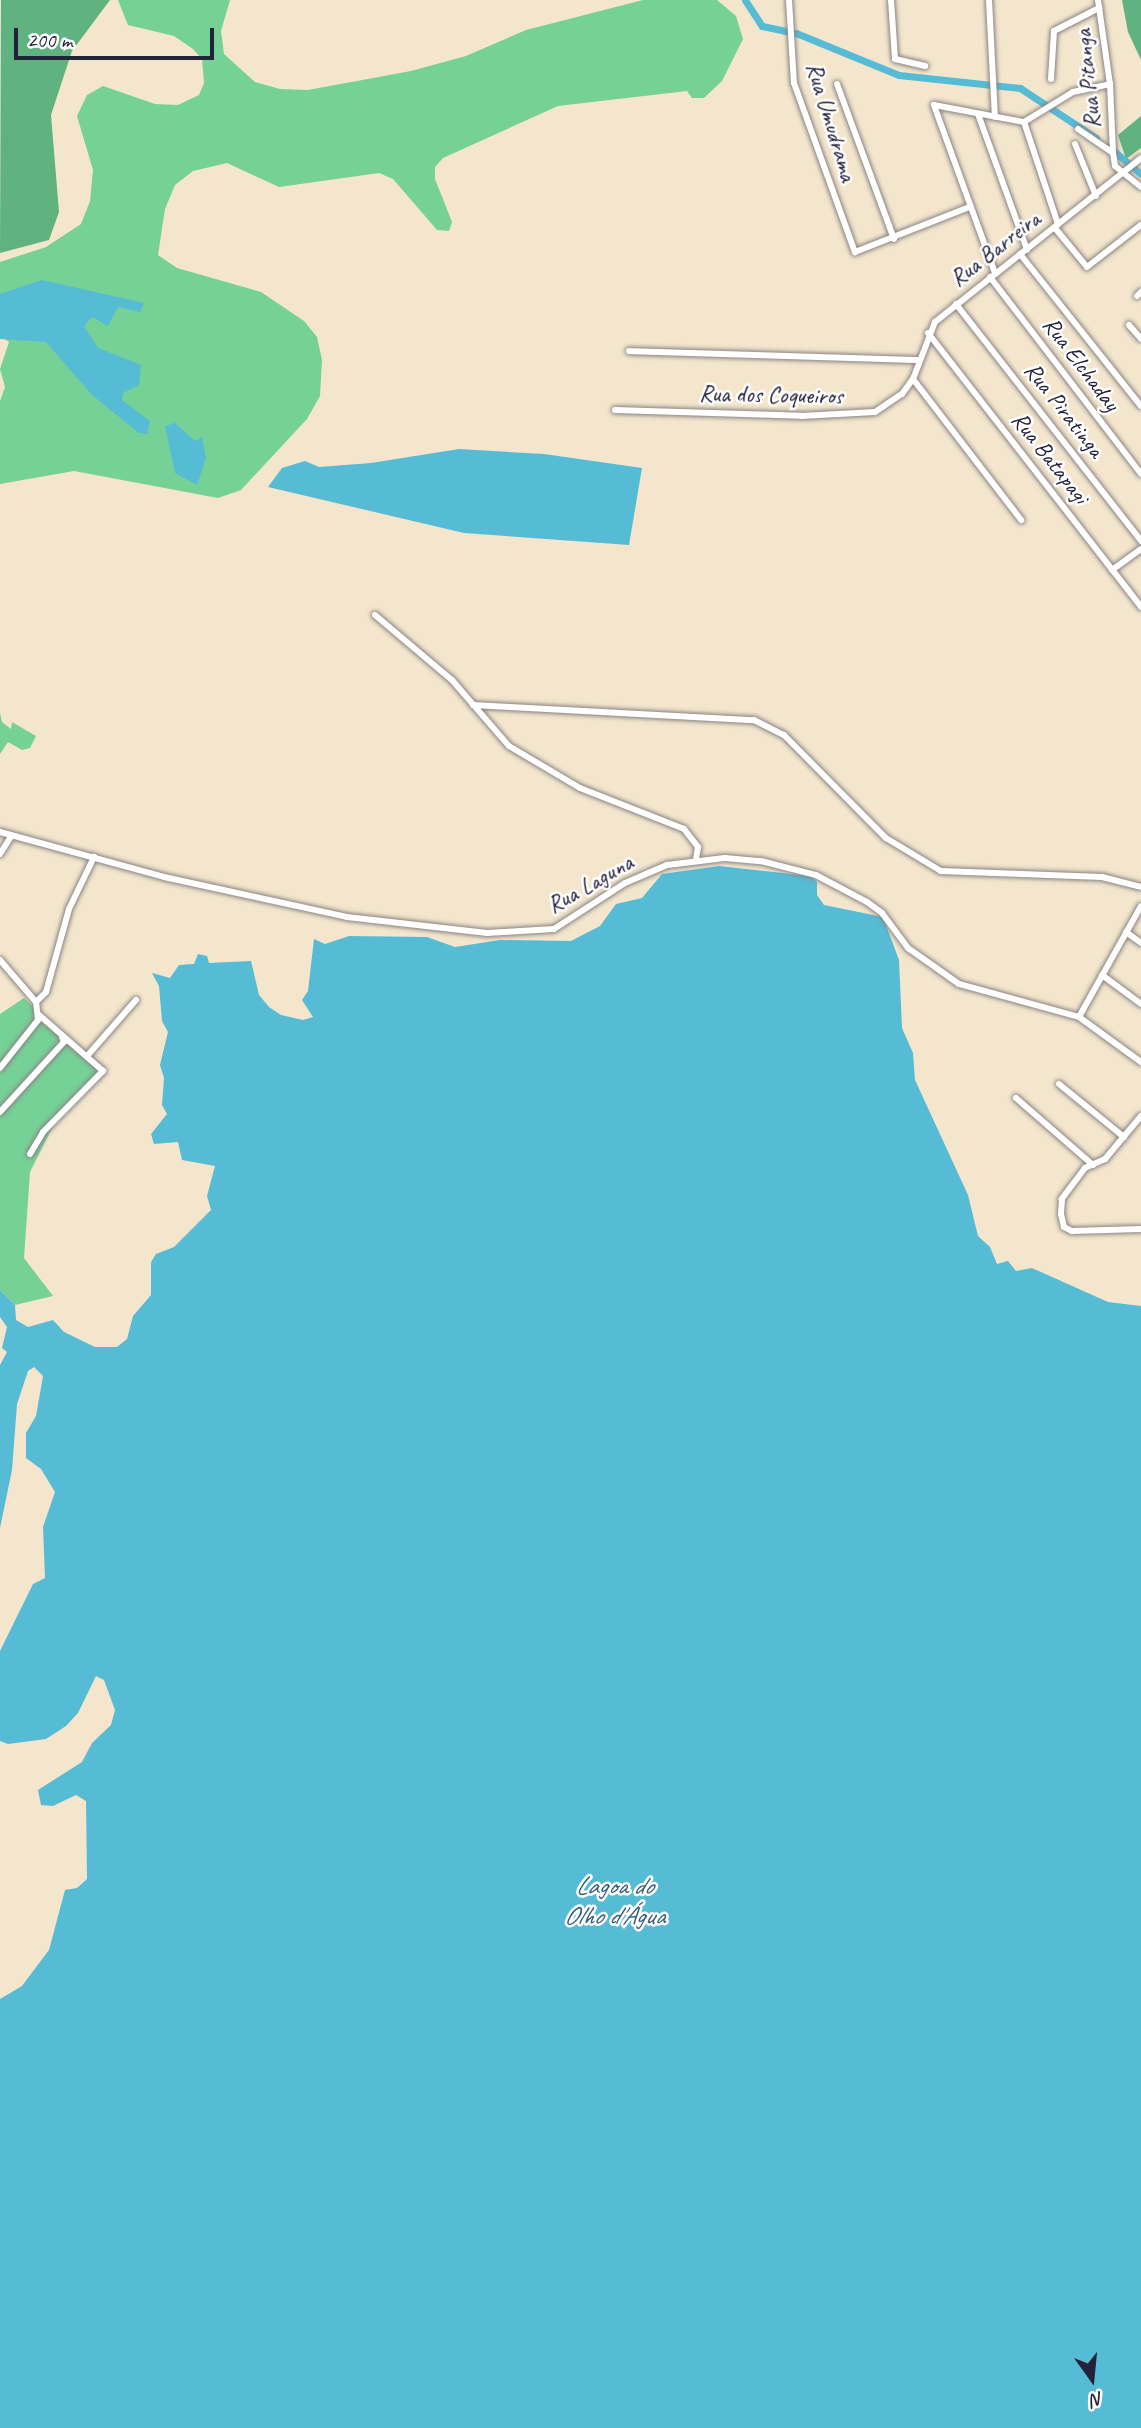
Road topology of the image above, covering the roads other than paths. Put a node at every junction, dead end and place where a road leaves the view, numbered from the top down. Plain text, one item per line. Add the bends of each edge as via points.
1 (789, 0) edge
2 (891, 0) edge
3 (989, 0) edge
4 (1098, 0) edge
5 (1100, 8) junction
6 (925, 66) dead end
7 (1051, 79) dead end
8 (837, 84) dead end
9 (1110, 84) junction
10 (978, 114) junction
11 (995, 117) junction
12 (1024, 122) junction
13 (1078, 129) dead end
14 (1075, 144) dead end
15 (1113, 153) junction
16 (1141, 158) edge
17 (1125, 171) junction
18 (1141, 187) edge
19 (1096, 196) junction
20 (969, 207) junction
21 (1141, 225) edge
22 (1057, 226) junction
23 (894, 239) junction
24 (1027, 249) junction
25 (1020, 254) junction
26 (993, 275) junction
27 (956, 304) junction
28 (1129, 325) dead end
29 (928, 333) junction
30 (1141, 339) edge
31 (629, 351) dead end
32 (920, 360) junction
33 (913, 379) junction
34 (1141, 406) edge
35 (615, 410) dead end
36 (1141, 474) edge
37 (1021, 520) dead end
38 (1141, 541) edge
39 (1141, 549) edge
40 (1112, 570) junction
41 (1141, 607) edge
42 (375, 615) dead end
43 (473, 705) junction
44 (0, 832) edge
45 (12, 835) junction
46 (0, 854) edge
47 (94, 857) junction
48 (695, 860) junction
49 (1141, 887) edge
50 (1141, 906) edge
51 (1126, 932) junction
52 (1141, 943) edge
53 (0, 960) edge
54 (1102, 975) junction
55 (136, 1000) dead end
56 (36, 1002) junction
57 (1141, 1004) edge
58 (38, 1014) junction
59 (1079, 1017) junction
60 (62, 1035) junction
61 (88, 1055) junction
62 (1141, 1062) edge
63 (0, 1068) edge
64 (1059, 1084) dead end
65 (1016, 1098) dead end
66 (0, 1112) edge
67 (1141, 1116) edge
68 (1124, 1137) junction
69 (30, 1154) dead end
70 (1093, 1166) junction
71 (1141, 1229) edge

1 - 23 street, Rua Umudrama via 789,37 800,103 855,252
2 - 6 street via 895,59
3 - 11 street
4 - 5 street, Rua Pitanga
5 - 7 street via 1054,32
5 - 9 street, Rua Pitanga
8 - 23 street
9 - 12 street via 1073,92
9 - 15 street, Rua Pitanga
10 - 11 street
10 - 20 street, Rua Elchaday via 933,107
10 - 24 street
11 - 12 street
12 - 22 street
13 - 15 street
14 - 19 street
15 - 17 street
16 - 17 street, Rua Barreira
17 - 18 street
17 - 19 street, Rua Barreira
19 - 22 street, Rua Barreira
20 - 23 street
20 - 26 street, Rua Elchaday
21 - 22 street via 1087,267
22 - 24 street, Rua Barreira
24 - 25 street, Rua Barreira
25 - 26 street, Rua Barreira
25 - 34 street
26 - 27 street, Rua Barreira
26 - 36 street, Rua Elchaday
27 - 29 street, Rua Barreira
27 - 38 street, Rua Piratinga
28 - 30 street
29 - 32 street, Rua Barreira
29 - 40 street, Rua Batapagi
31 - 32 street, Rua dos Coqueiros
32 - 33 street, Rua Barreira
33 - 35 street, Rua dos Coqueiros via 887,405 856,416
33 - 37 street
39 - 40 street
40 - 41 street, Rua Batapagi
42 - 43 street via 452,680
43 - 48 street via 509,746 580,788 684,830 698,847
43 - 49 street via 754,720 784,735 886,838 941,871 1102,877
44 - 45 street, Rua Laguna
45 - 46 street
45 - 47 street, Rua Laguna
47 - 48 street, Rua Laguna via 369,921 509,933 554,929 644,873
47 - 56 street via 69,909 43,998
48 - 59 street, Rua Laguna via 761,861 816,875 881,913 908,948 959,984
50 - 51 street
51 - 52 street
51 - 54 street
53 - 56 street
54 - 57 street
54 - 59 street
55 - 61 street
56 - 58 street
58 - 60 street
58 - 63 street
59 - 62 street
60 - 61 street
60 - 66 street via 64,1042
61 - 69 street via 103,1072 43,1132
64 - 68 street
65 - 70 street
67 - 68 street
68 - 70 street
70 - 71 street via 1085,1168 1062,1199 1064,1227 1072,1231

